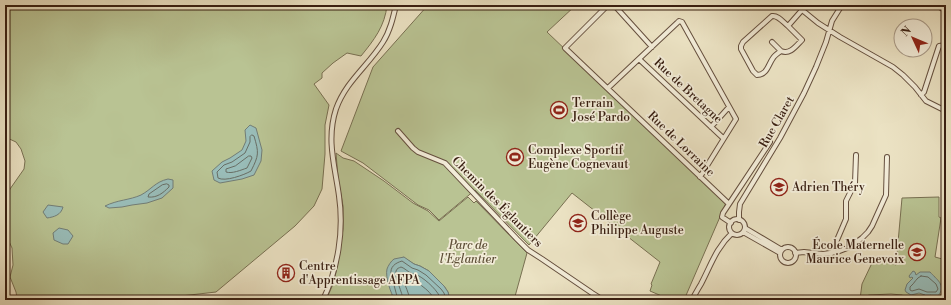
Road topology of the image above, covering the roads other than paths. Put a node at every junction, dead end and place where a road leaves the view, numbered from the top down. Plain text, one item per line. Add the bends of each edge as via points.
1 (396, 5) edge
2 (609, 5) edge
3 (614, 5) edge
4 (796, 5) edge
5 (842, 5) edge
6 (936, 5) edge
7 (802, 10) junction
8 (946, 11) edge
9 (788, 26) junction
10 (829, 31) junction
11 (772, 42) dead end
12 (946, 45) edge
13 (652, 47) junction
14 (781, 51) junction
15 (639, 59) junction
16 (608, 88) junction
17 (922, 95) junction
18 (729, 107) junction
19 (946, 111) edge
20 (711, 127) junction
21 (398, 131) dead end
22 (723, 138) junction
23 (770, 142) dead end
24 (856, 155) dead end
25 (887, 157) dead end
26 (700, 176) junction
27 (729, 204) junction
28 (739, 220) junction
29 (731, 223) junction
30 (744, 230) junction
31 (732, 233) junction
32 (781, 252) junction
33 (795, 253) junction
34 (831, 254) junction
35 (323, 300) edge
36 (603, 300) edge
37 (692, 300) edge

1 - 35 street via 383,42 352,80 336,109 331,139 340,197 340,231 336,260
2 - 16 street, Rue de Lorraine via 565,48
3 - 13 street
4 - 7 street
5 - 10 street, Rue Claret
6 - 8 street
7 - 9 street
7 - 10 street
9 - 14 street via 802,40 788,52
9 - 14 street via 778,17 772,16 741,46 757,75 765,72 773,58
10 - 17 street via 893,67
10 - 28 street, Rue Claret via 804,94 740,204
11 - 14 street
12 - 17 street via 939,46
13 - 15 street
13 - 18 street via 679,21 682,22
15 - 16 street
15 - 20 street, Rue de Bretagne
16 - 26 street, Rue de Lorraine
17 - 19 street via 926,101
18 - 20 street
18 - 22 street via 736,119
20 - 22 street, Rue de Bretagne
21 - 36 street, Chemin des Églantiers via 418,152 445,163 523,245
22 - 26 street
23 - 27 street
24 - 34 street via 855,183 846,201 846,220
25 - 34 street via 886,195 872,226 850,248
26 - 27 street, Rue de Lorraine
27 - 29 street via 722,217
28 - 29 street
28 - 30 street via 744,223
29 - 31 street
30 - 31 street via 738,235
30 - 32 street
31 - 37 street via 718,249
32 - 33 street via 790,248
32 - 33 street via 782,259 788,263 794,260
33 - 34 street

